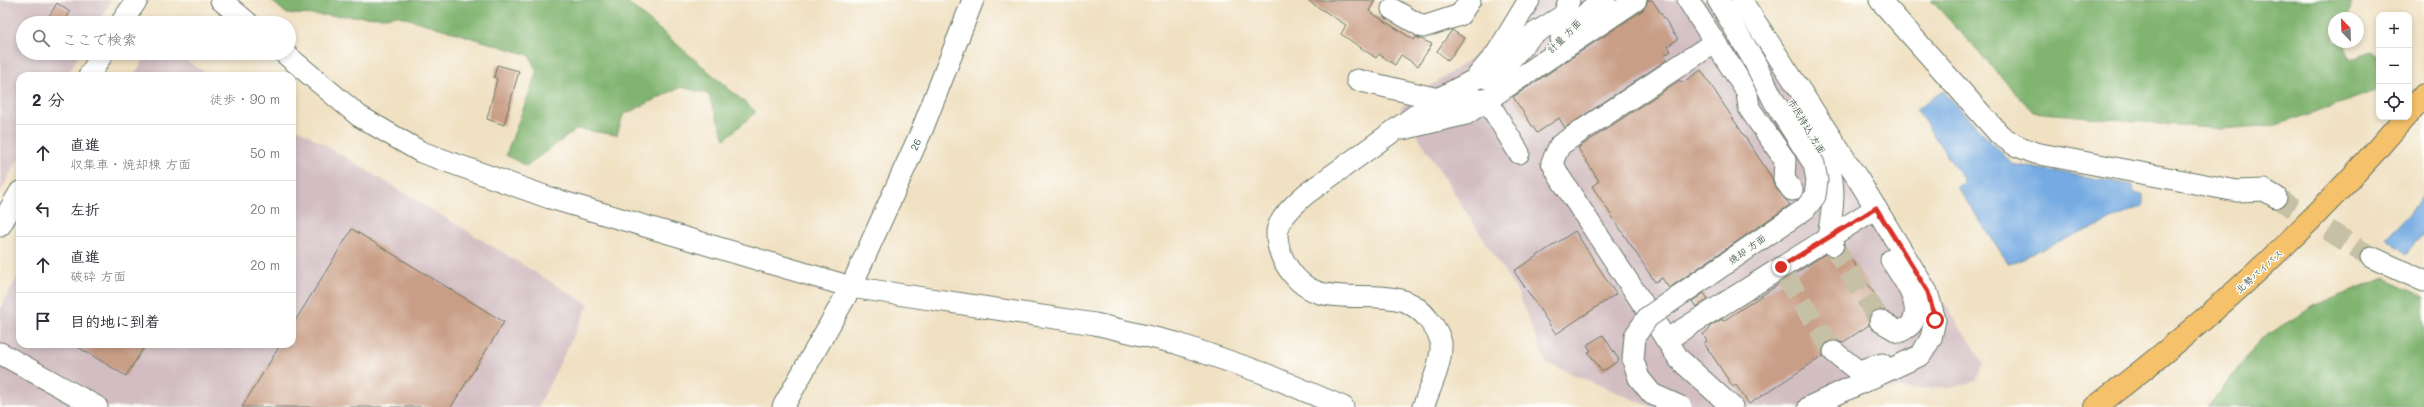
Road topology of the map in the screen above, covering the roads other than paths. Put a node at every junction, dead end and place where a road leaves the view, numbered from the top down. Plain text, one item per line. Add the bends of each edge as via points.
1 (137, 0) edge
2 (221, 0) edge
3 (973, 0) edge
4 (1470, 0) edge
5 (1529, 0) edge
6 (1569, 0) edge
7 (1605, 0) edge
8 (1636, 0) edge
9 (1688, 0) edge
10 (1704, 0) edge
11 (1718, 0) edge
12 (1729, 0) edge
13 (1741, 0) edge
14 (1880, 0) edge
15 (1392, 9) dead end
16 (126, 16) edge
17 (240, 16) edge
18 (1715, 42) junction
19 (1752, 51) junction
20 (98, 60) edge
21 (292, 60) edge
22 (91, 72) edge
23 (1526, 74) junction
24 (1357, 80) dead end
25 (1474, 80) junction
26 (2424, 95) edge
27 (1438, 99) junction
28 (1487, 100) junction
29 (2412, 109) edge
30 (2403, 120) edge
31 (1396, 130) junction
32 (1519, 153) dead end
33 (1792, 190) dead end
34 (2276, 197) tunnel mouth
35 (16, 199) edge
36 (1871, 211) junction
37 (0, 226) edge
38 (1831, 241) junction
39 (2371, 257) tunnel mouth
40 (2424, 281) edge
41 (851, 286) junction
42 (1880, 322) tunnel mouth
43 (1666, 340) junction
44 (1834, 352) tunnel mouth
45 (0, 353) edge
46 (1907, 361) junction
47 (97, 407) edge
48 (783, 407) edge
49 (1343, 407) edge
50 (1423, 407) edge
51 (1682, 407) edge
52 (1732, 407) edge
53 (1809, 407) edge
54 (2095, 407) edge

1 - 16 street
2 - 17 street
3 - 41 street, 26 via 922,130
4 - 15 street via 1460,16 1423,27
5 - 25 street via 1497,53
6 - 25 street via 1564,15 1532,35 1496,76
7 - 23 street, 計量 方面 via 1592,8
8 - 23 street
9 - 18 street
10 - 19 street via 1726,33
11 - 19 street
12 - 19 street
13 - 36 street via 1858,179
14 - 34 street via 2000,135 2015,145 2035,153 2237,191 2264,190
18 - 33 street via 1747,92 1749,108 1785,160 1784,179
18 - 43 street via 1560,144 1552,162
19 - 38 street, 市民持込 方面 via 1821,146 1833,174
19 - 51 street, 焼却 方面, bridge via 1774,101 1814,164 1816,196 1805,209 1648,317 1635,336 1633,360 1639,378 1652,394
20 - 22 street
21 - 41 street via 359,116 421,152 550,198
23 - 28 street
24 - 27 street
25 - 27 street
26 - 29 highway
27 - 28 street
27 - 31 street
28 - 31 street via 1466,114
28 - 32 street
30 - 54 highway, 北勢バイパス via 2292,241 2213,312
31 - 50 street via 1306,194 1290,209 1277,231 1287,268 1302,283 1319,293 1405,301 1423,312 1441,342 1436,371
35 - 37 street
36 - 38 street
36 - 42 street via 1912,296 1916,311 1912,324 1899,332
36 - 46 street via 1928,292 1935,320 1931,338 1921,355
38 - 43 street
39 - 40 street
41 - 48 street, 26
41 - 49 street via 1095,324 1176,343 1263,373
43 - 52 street via 1679,358
44 - 46 street via 1858,371
45 - 47 street
46 - 53 street

